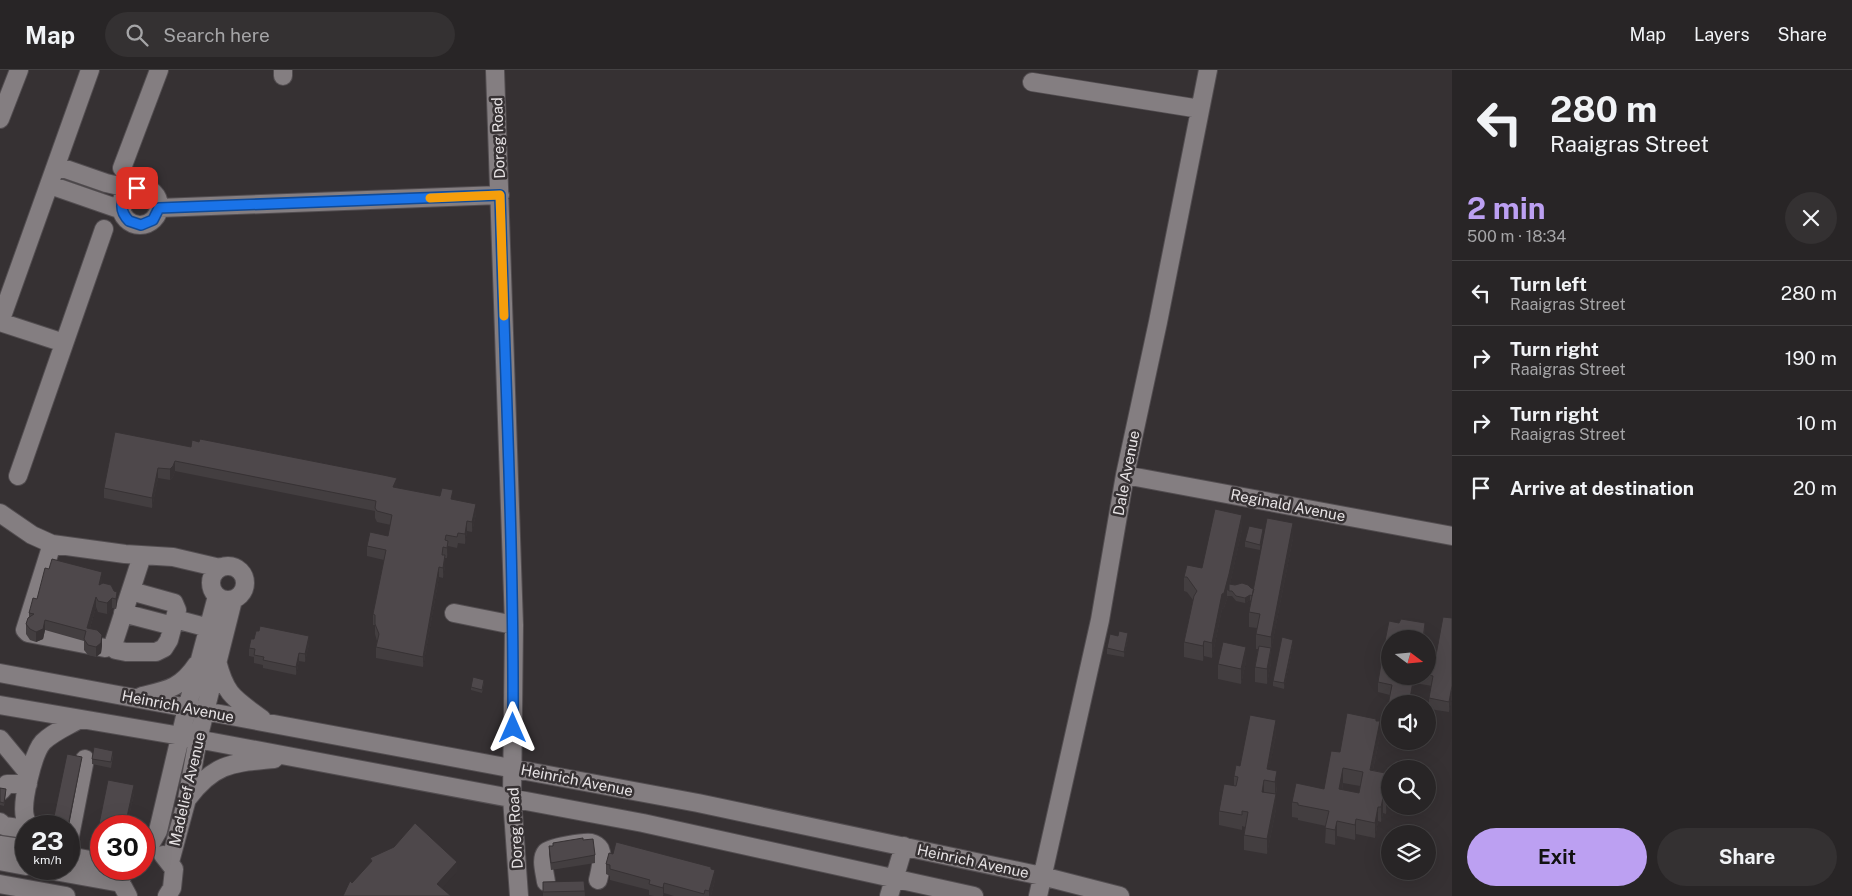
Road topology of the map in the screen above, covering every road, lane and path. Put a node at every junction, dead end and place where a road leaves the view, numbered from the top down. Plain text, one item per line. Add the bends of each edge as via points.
1 (19, 70) edge
2 (90, 70) edge
3 (159, 70) edge
4 (495, 70) edge
5 (1208, 70) edge
6 (1032, 82) dead end
7 (1200, 108) junction
8 (0, 119) edge
9 (57, 166) junction
10 (122, 168) dead end
11 (50, 184) junction
12 (132, 189) junction
13 (500, 195) junction
14 (159, 208) junction
15 (122, 210) junction
16 (104, 229) dead end
17 (0, 322) edge
18 (64, 344) junction
19 (1124, 475) junction
20 (18, 476) dead end
21 (0, 513) edge
22 (1452, 536) edge
23 (52, 544) junction
24 (133, 556) junction
25 (220, 568) junction
26 (131, 591) junction
27 (220, 594) junction
28 (124, 613) junction
29 (454, 613) dead end
30 (174, 623) junction
31 (514, 625) junction
32 (209, 628) junction
33 (116, 650) junction
34 (209, 658) junction
35 (0, 673) edge
36 (134, 698) junction
37 (0, 705) edge
38 (187, 708) junction
39 (205, 711) junction
40 (80, 719) junction
41 (266, 722) junction
42 (513, 728) junction
43 (181, 736) junction
44 (0, 739) edge
45 (198, 739) junction
46 (0, 743) edge
47 (0, 751) edge
48 (292, 757) junction
49 (85, 759) dead end
50 (479, 762) junction
51 (512, 768) junction
52 (28, 779) junction
53 (1, 791) edge
54 (512, 798) junction
55 (187, 799) junction
56 (24, 815) edge
57 (74, 815) edge
58 (0, 822) edge
59 (15, 828) edge
60 (155, 836) edge
61 (0, 845) edge
62 (904, 846) junction
63 (15, 847) edge
64 (155, 851) edge
65 (0, 861) edge
66 (170, 862) junction
67 (15, 864) edge
68 (80, 870) edge
69 (1042, 876) junction
70 (894, 878) junction
71 (598, 880) dead end
72 (546, 882) edge
73 (124, 883) edge
74 (0, 884) edge
75 (66, 896) edge
76 (167, 896) edge
77 (519, 896) edge
78 (889, 896) edge
79 (974, 896) edge
80 (1038, 896) edge
81 (1120, 896) edge

1 - 8 street
2 - 9 street
3 - 10 street
4 - 13 street, Doreg Road
5 - 7 street, Dale Avenue
6 - 7 street
7 - 19 street, Dale Avenue
9 - 11 street
9 - 12 street
11 - 15 street
11 - 17 street
12 - 14 street via 148,189 156,197
12 - 15 street via 123,198
13 - 14 street
13 - 31 street, Doreg Road
14 - 15 street via 153,220 141,225 129,221
16 - 18 street
17 - 18 street
18 - 20 street
19 - 22 street, Reginald Avenue
19 - 69 street, Dale Avenue via 1100,620
21 - 23 street
23 - 24 street
23 - 33 street via 26,632
24 - 25 street via 173,557
24 - 26 street
24 - 27 street via 195,572
25 - 27 street via 212,576
25 - 27 street via 236,568 245,582 242,593
26 - 28 street
26 - 30 street via 174,602 177,610
27 - 32 street, Madelief Avenue
27 - 34 street, Madelief Avenue
28 - 30 street
28 - 33 street via 114,642
29 - 31 street
30 - 32 street
30 - 33 street via 169,640 156,652
31 - 42 street, Doreg Road
32 - 34 street, Madelief Avenue
34 - 36 street via 180,684
34 - 38 street, Madelief Avenue
34 - 39 street, Madelief Avenue
34 - 41 street via 228,691
35 - 36 street, Heinrich Avenue
36 - 38 street, Heinrich Avenue
37 - 40 street, Heinrich Avenue
38 - 39 street, Heinrich Avenue
38 - 43 street, Madelief Avenue
39 - 41 street, Heinrich Avenue
39 - 45 street, Madelief Avenue
40 - 43 street, Heinrich Avenue
40 - 52 street via 42,744
41 - 50 street, Heinrich Avenue
42 - 50 street via 502,748
42 - 51 street, Doreg Road
43 - 45 street, Heinrich Avenue
43 - 60 street, Madelief Avenue
44 - 52 street
45 - 48 street, Heinrich Avenue
45 - 55 street, Madelief Avenue
46 - 47 street
48 - 54 street, Heinrich Avenue
48 - 55 street via 224,766 205,778
49 - 57 street
50 - 51 street, Heinrich Avenue
51 - 54 street, Doreg Road
51 - 62 street, Heinrich Avenue
52 - 53 street via 7,784
52 - 56 street
54 - 70 street, Heinrich Avenue
54 - 77 street, Doreg Road
55 - 66 street, Madelief Avenue
58 - 59 street
61 - 63 street
62 - 69 street, Heinrich Avenue
62 - 70 street
64 - 66 street
65 - 67 street
66 - 76 street via 174,880
68 - 73 street
69 - 80 street, Dale Avenue
69 - 81 street, Heinrich Avenue
70 - 78 street
70 - 79 street, Heinrich Avenue
71 - 72 street via 600,849 589,842 550,848 543,860
74 - 75 street

